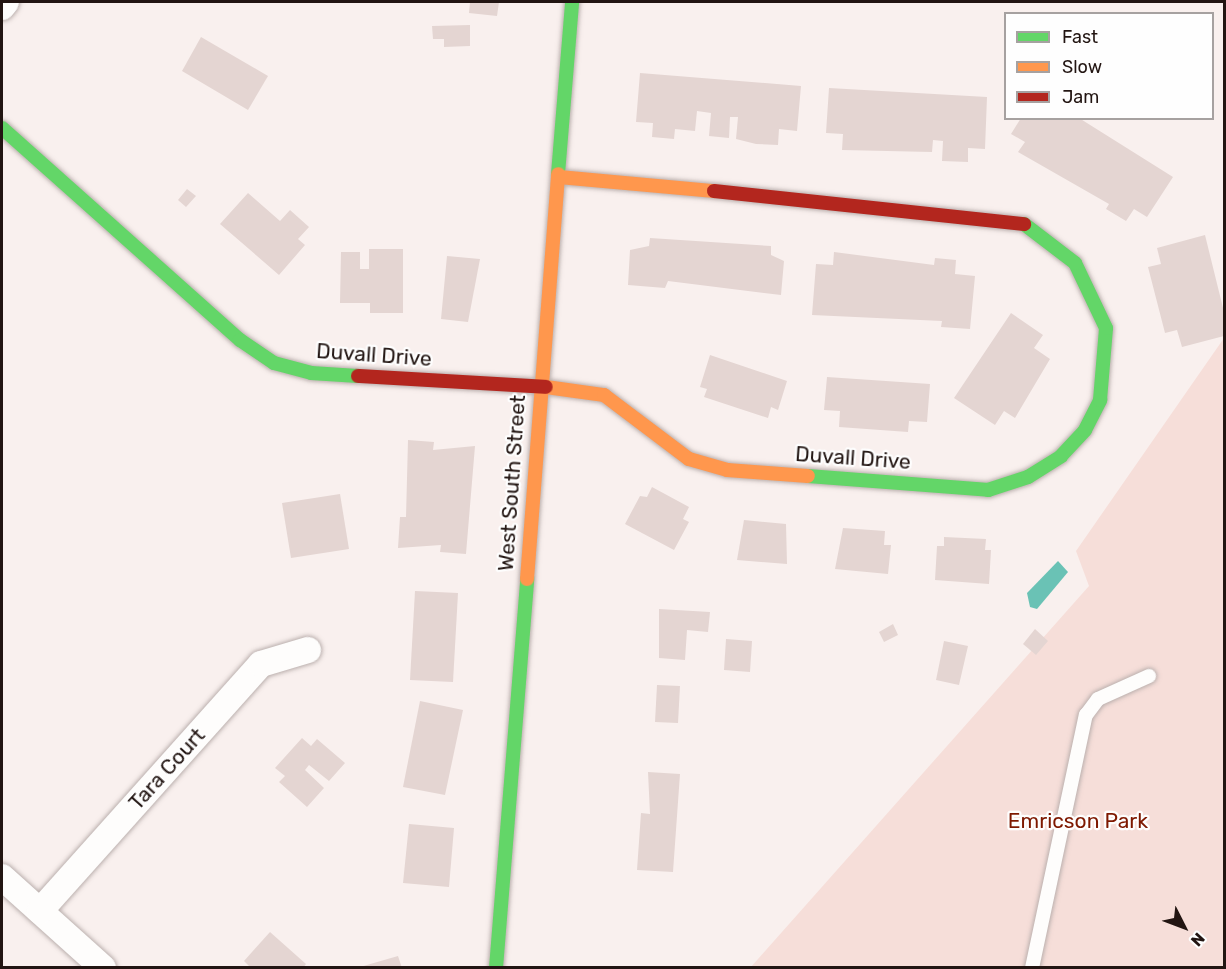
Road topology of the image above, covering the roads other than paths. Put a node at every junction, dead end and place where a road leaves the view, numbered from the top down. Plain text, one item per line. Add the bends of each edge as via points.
1 (6, 2) edge
2 (572, 2) edge
3 (2, 7) edge
4 (2, 128) edge
5 (559, 177) junction
6 (540, 386) junction
7 (308, 650) dead end
8 (1149, 676) dead end
9 (2, 877) edge
10 (40, 911) junction
11 (103, 968) edge
12 (496, 968) edge
13 (1032, 968) edge

1 - 3 street
2 - 5 street, West South Street
4 - 6 street, Duvall Drive via 240,340 274,363 311,373
5 - 6 street, West South Street
5 - 6 street, Duvall Drive via 996,217 1025,224 1053,241 1080,271 1106,328 1107,362 1100,400 1085,430 1061,456 1028,477 988,490 727,470 690,459 604,395
6 - 12 street, West South Street
7 - 10 street, Tara Court via 261,664
8 - 13 lane via 1098,699 1086,714
9 - 10 street
10 - 11 street

